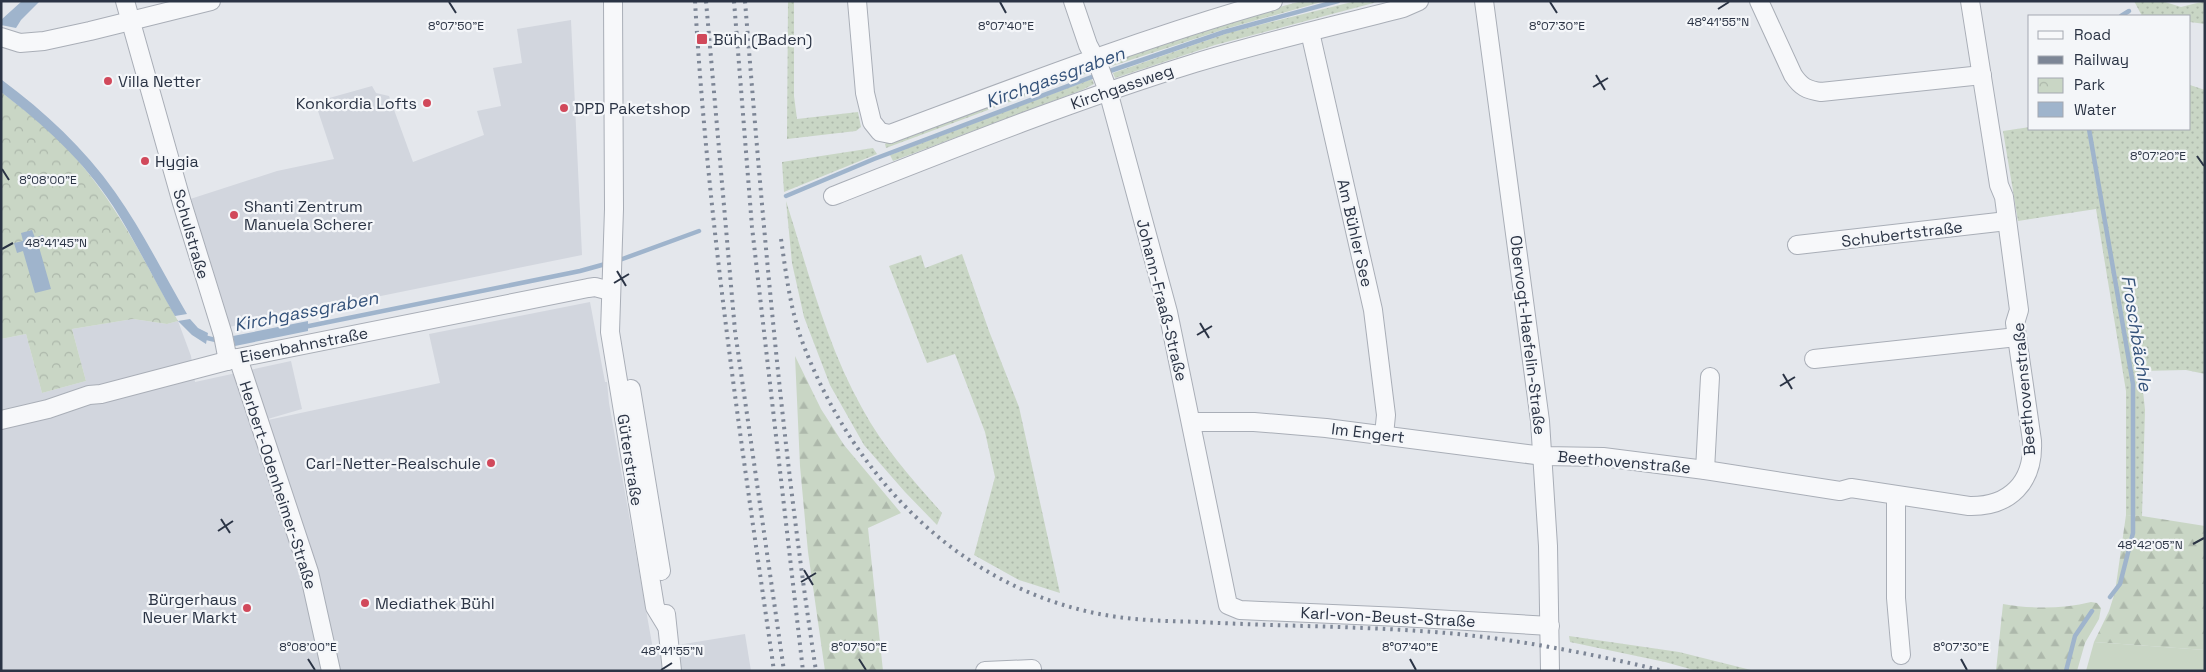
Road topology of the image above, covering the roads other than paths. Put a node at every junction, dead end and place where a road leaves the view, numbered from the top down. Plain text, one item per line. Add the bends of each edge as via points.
1 (124, 1) edge
2 (211, 1) edge
3 (613, 1) edge
4 (857, 1) edge
5 (1073, 1) edge
6 (1273, 1) edge
7 (1419, 1) edge
8 (1484, 1) edge
9 (1759, 1) edge
10 (1970, 1) edge
11 (1220, 8) edge
12 (130, 20) junction
13 (1310, 32) junction
14 (5, 38) edge
15 (1096, 61) junction
16 (1982, 75) junction
17 (1107, 86) junction
18 (833, 196) dead end
19 (2007, 221) junction
20 (1797, 246) dead end
21 (610, 291) junction
22 (2017, 337) junction
23 (228, 350) junction
24 (1814, 359) dead end
25 (1710, 377) dead end
26 (1, 420) edge
27 (1192, 422) junction
28 (1384, 435) junction
29 (1543, 456) junction
30 (1705, 470) junction
31 (1896, 496) junction
32 (1228, 605) joint
33 (1550, 626) junction
34 (1901, 655) dead end
35 (330, 671) edge
36 (672, 671) edge
37 (985, 671) edge
38 (1032, 671) edge
39 (1550, 671) edge

1 - 12 street, Schulstraße
2 - 12 street
3 - 21 street, Güterstraße via 614,209
4 - 15 street via 865,94 872,122 880,132 890,134
5 - 15 street, Johann-Fraaß-Straße
6 - 11 street
7 - 13 street, Kirchgassweg
8 - 29 street, Obervogt-Haefelin-Straße
9 - 16 street via 1799,85 1808,90 1821,92
10 - 16 street, Beethovenstraße
11 - 15 street
12 - 14 street via 44,41 20,43
12 - 23 street, Schulstraße
13 - 17 street, Kirchgassweg
13 - 28 street, Am Bühler See via 1373,310 1386,415
15 - 17 street, Johann-Fraaß-Straße
16 - 19 street, Beethovenstraße via 1998,185 2004,197
17 - 18 street, Kirchgassweg
17 - 27 street, Johann-Fraaß-Straße via 1168,312
19 - 20 street, Schubertstraße
19 - 22 street, Beethovenstraße via 2019,310 2015,323
21 - 23 street, Eisenbahnstraße via 588,288
21 - 36 street, Güterstraße via 610,332 638,510 655,607 666,625
22 - 24 street
22 - 31 street, Beethovenstraße via 2032,455 2022,483 2002,500 1978,506
23 - 26 street, Eisenbahnstraße via 101,394
23 - 35 street, Herbert-Odenheimer-Straße via 309,572
25 - 30 street, Beethovenstraße
27 - 28 street, Im Engert via 1263,423
27 - 32 street, Johann-Fraaß-Straße
28 - 29 street, Im Engert
29 - 30 street, Beethovenstraße via 1603,457
29 - 33 street, Obervogt-Haefelin-Straße
30 - 31 street, Beethovenstraße via 1840,491 1851,488
31 - 34 street via 1896,598
32 - 33 street, Karl-von-Beust-Straße via 1240,610
33 - 39 street, Obervogt-Haefelin-Straße
37 - 38 street

